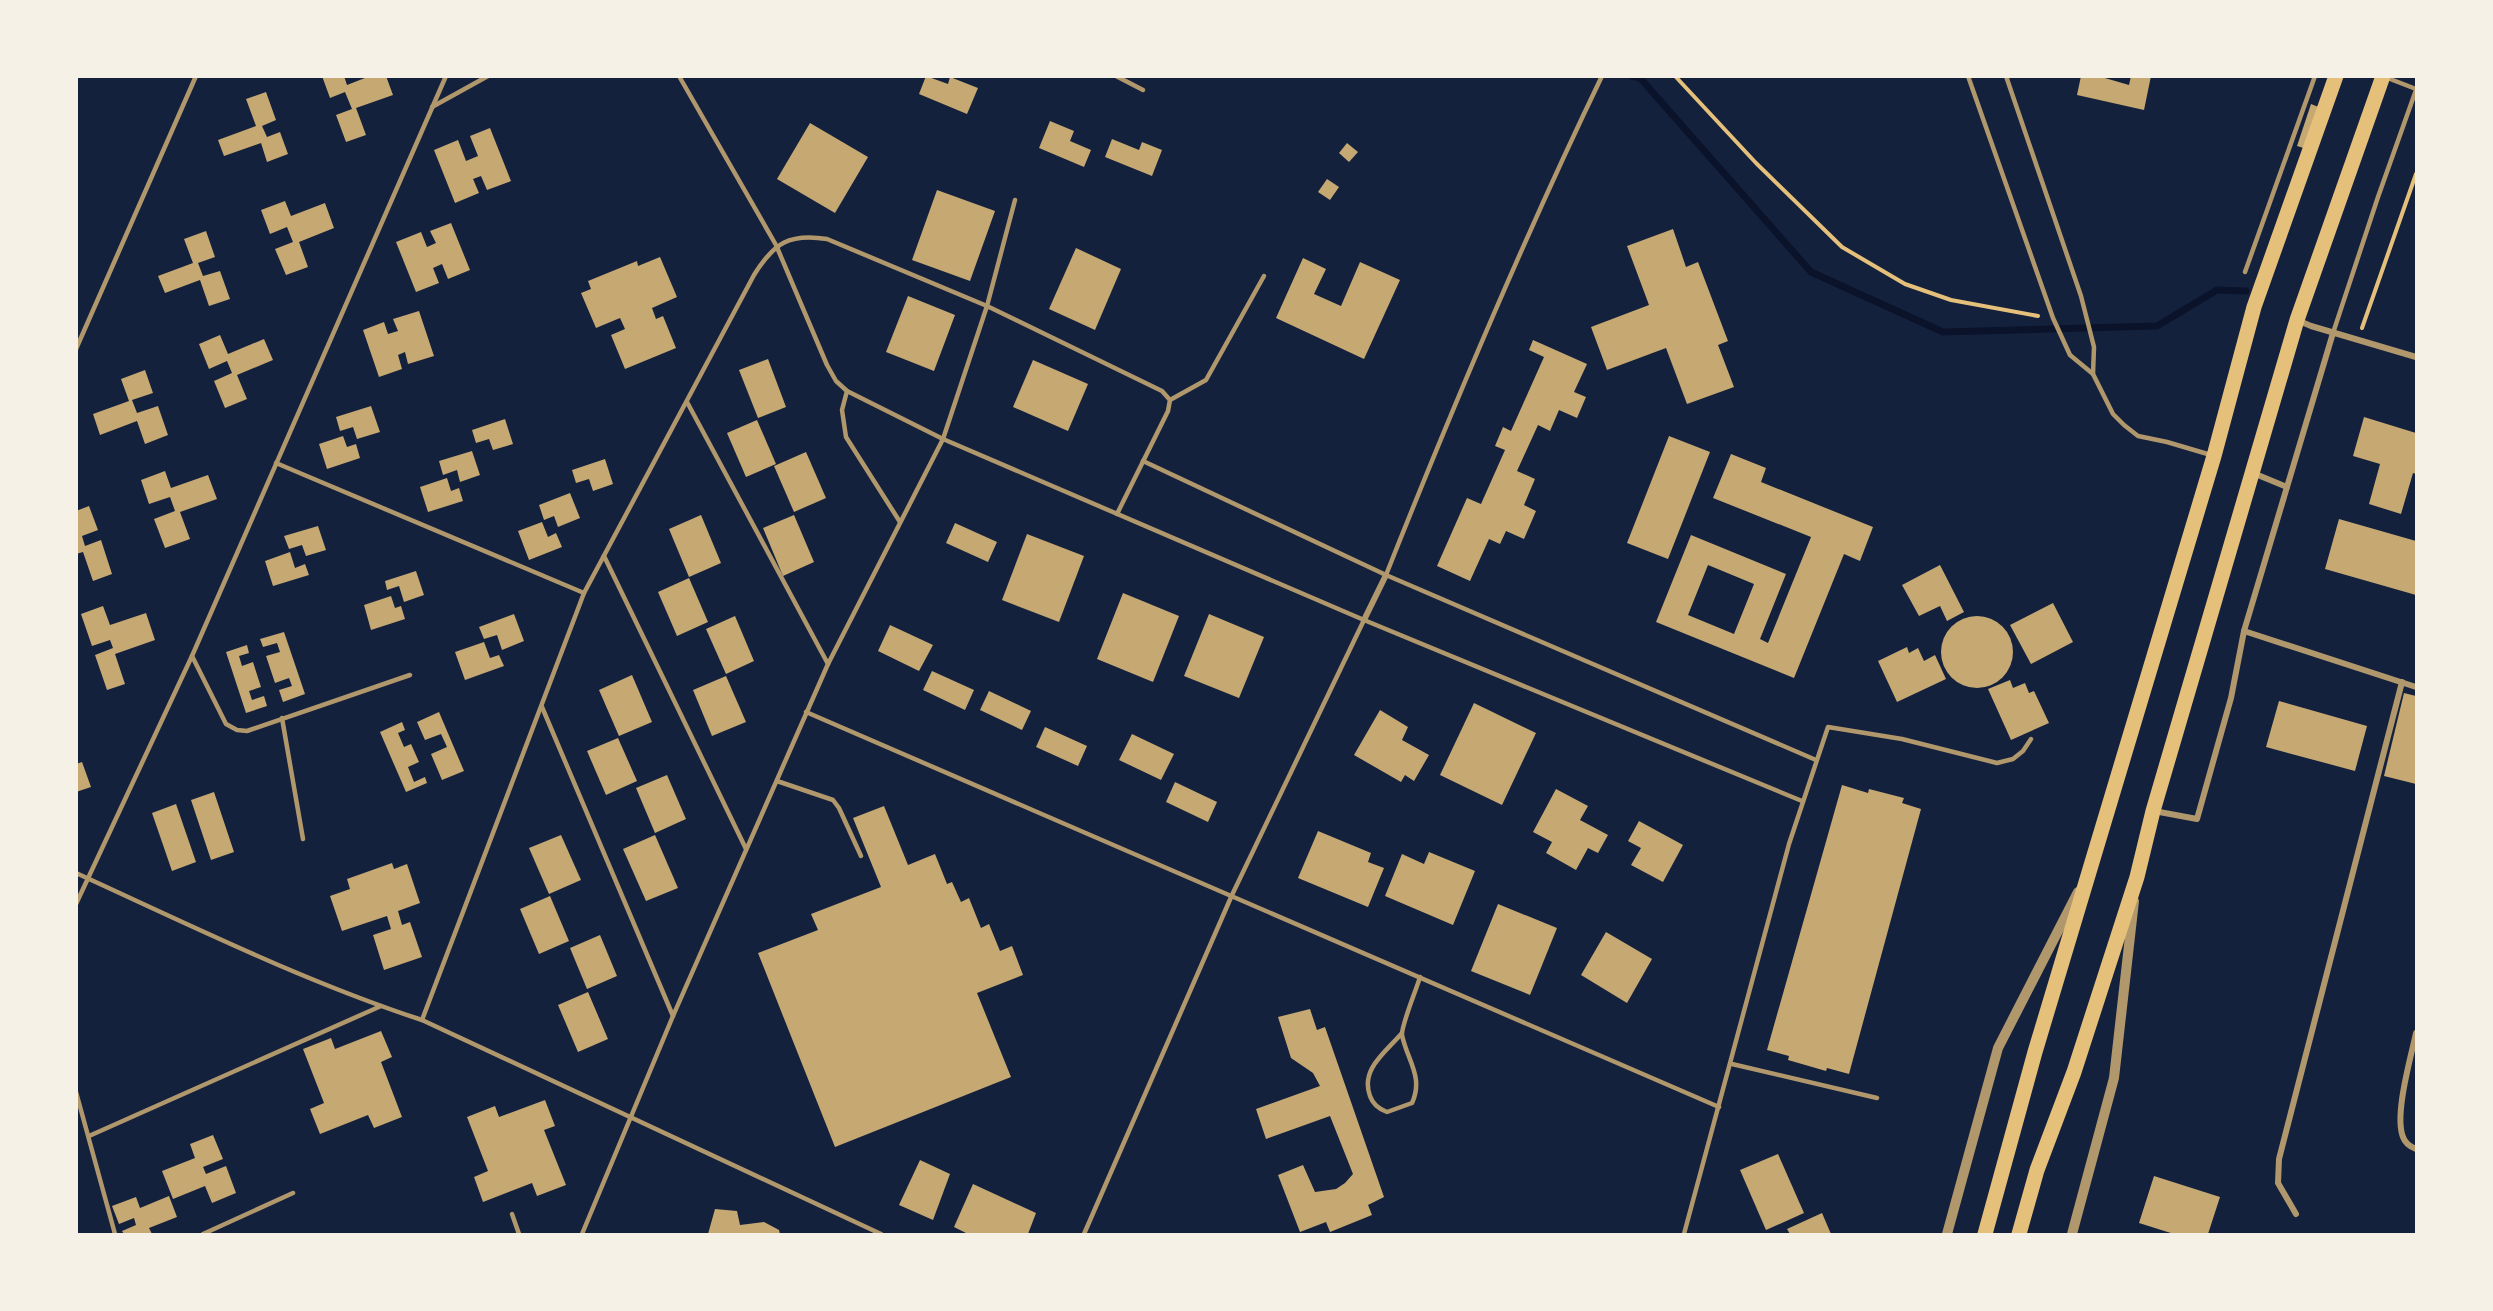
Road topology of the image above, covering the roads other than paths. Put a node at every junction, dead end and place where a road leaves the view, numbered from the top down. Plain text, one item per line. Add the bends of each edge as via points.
1 (196, 76) edge
2 (446, 76) edge
3 (488, 76) edge
4 (679, 76) edge
5 (1116, 76) edge
6 (1968, 76) edge
7 (2006, 76) edge
8 (2315, 76) edge
9 (2336, 76) edge
10 (2383, 76) edge
11 (1601, 79) edge
12 (2416, 89) edge
13 (1143, 90) dead end
14 (432, 107) junction
15 (1015, 200) dead end
16 (776, 245) junction
17 (2245, 273) dead end
18 (1264, 276) dead end
19 (987, 306) junction
20 (2297, 320) junction
21 (2333, 333) junction
22 (76, 349) edge
23 (2416, 357) edge
24 (2092, 374) junction
25 (847, 391) junction
26 (1170, 400) junction
27 (687, 402) junction
28 (943, 439) junction
29 (2214, 456) junction
30 (1143, 461) junction
31 (276, 464) junction
32 (2253, 473) junction
33 (2287, 487) junction
34 (1117, 514) junction
35 (900, 522) junction
36 (603, 556) junction
37 (1386, 575) junction
38 (584, 593) junction
39 (1364, 620) junction
40 (2244, 631) junction
41 (192, 656) junction
42 (828, 664) junction
43 (410, 675) dead end
44 (2402, 682) junction
45 (2416, 687) edge
46 (542, 707) junction
47 (806, 712) junction
48 (282, 718) junction
49 (2031, 739) dead end
50 (1816, 760) junction
51 (777, 781) junction
52 (1802, 801) junction
53 (2153, 811) junction
54 (303, 840) dead end
55 (746, 849) junction
56 (861, 856) dead end
57 (2095, 858) junction
58 (76, 873) edge
59 (2137, 877) junction
60 (88, 878) junction
61 (1232, 895) junction
62 (76, 904) edge
63 (1420, 976) junction
64 (381, 1006) junction
65 (674, 1016) junction
66 (422, 1020) junction
67 (1402, 1033) junction
68 (2416, 1033) edge
69 (1732, 1064) junction
70 (76, 1092) edge
71 (1877, 1098) dead end
72 (1719, 1107) junction
73 (632, 1117) junction
74 (88, 1136) junction
75 (2416, 1149) edge
76 (293, 1193) dead end
77 (512, 1214) dead end
78 (2296, 1214) dead end
79 (115, 1234) edge
80 (203, 1234) edge
81 (519, 1234) edge
82 (582, 1234) edge
83 (880, 1234) edge
84 (1084, 1234) edge
85 (1684, 1234) edge
86 (1947, 1234) edge
87 (1986, 1234) edge
88 (2019, 1234) edge
89 (2072, 1234) edge

1 - 22 lane
2 - 14 lane
3 - 14 lane
4 - 16 lane
5 - 13 lane
6 - 24 lane via 2053,319 2070,355
7 - 24 lane via 2086,317 2094,347
8 - 17 lane
9 - 29 main road via 2254,307
10 - 12 lane
10 - 20 main road
11 - 37 lane via 1520,250
12 - 21 lane
14 - 31 lane
15 - 19 lane
16 - 19 lane via 811,236 827,239
16 - 25 lane via 827,365
16 - 27 lane via 754,275
18 - 26 lane via 1206,380
19 - 26 lane via 1134,375
19 - 28 lane
20 - 21 street
20 - 32 main road
21 - 23 street
21 - 33 street
24 - 29 lane via 2114,414 2138,436
25 - 28 lane
25 - 35 lane via 842,410 846,436
26 - 30 lane
27 - 36 lane
27 - 42 lane
28 - 34 lane
28 - 35 lane
29 - 57 main road
30 - 34 lane
30 - 37 lane
31 - 38 lane
31 - 41 lane
32 - 33 street
32 - 53 main road
33 - 40 street
34 - 39 lane
35 - 42 lane
36 - 38 lane
36 - 55 lane
37 - 39 street
37 - 50 lane
38 - 46 lane
39 - 52 lane
39 - 61 lane
40 - 44 street
40 - 53 street via 2231,698 2197,819
41 - 48 lane via 226,724 247,731
41 - 60 lane
42 - 47 lane
43 - 48 lane
44 - 45 street
44 - 78 street via 2279,1159 2278,1184
46 - 65 lane
46 - 66 lane
47 - 51 lane
47 - 61 lane
48 - 54 lane
49 - 50 lane via 2013,759 1997,763 1902,739 1828,727
50 - 52 lane
51 - 55 lane
51 - 56 lane via 833,800
52 - 69 lane
53 - 59 main road
55 - 65 lane
57 - 86 street via 1998,1048
57 - 87 main road via 2035,1052
58 - 60 lane
59 - 88 main road
59 - 89 street via 2114,1078
60 - 62 lane
60 - 64 lane via 196,929
61 - 63 lane
61 - 84 lane
63 - 67 lane
63 - 72 lane
64 - 66 lane
64 - 74 lane
65 - 73 lane
66 - 73 lane
67 - 67 lane via 1417,1077 1417,1092 1412,1103 1387,1112 1372,1101 1367,1077
68 - 75 street via 2400,1120 2403,1137
69 - 71 lane
69 - 72 lane
70 - 74 lane
72 - 85 lane
73 - 82 lane
73 - 83 lane
74 - 79 lane
76 - 80 lane
77 - 81 lane

